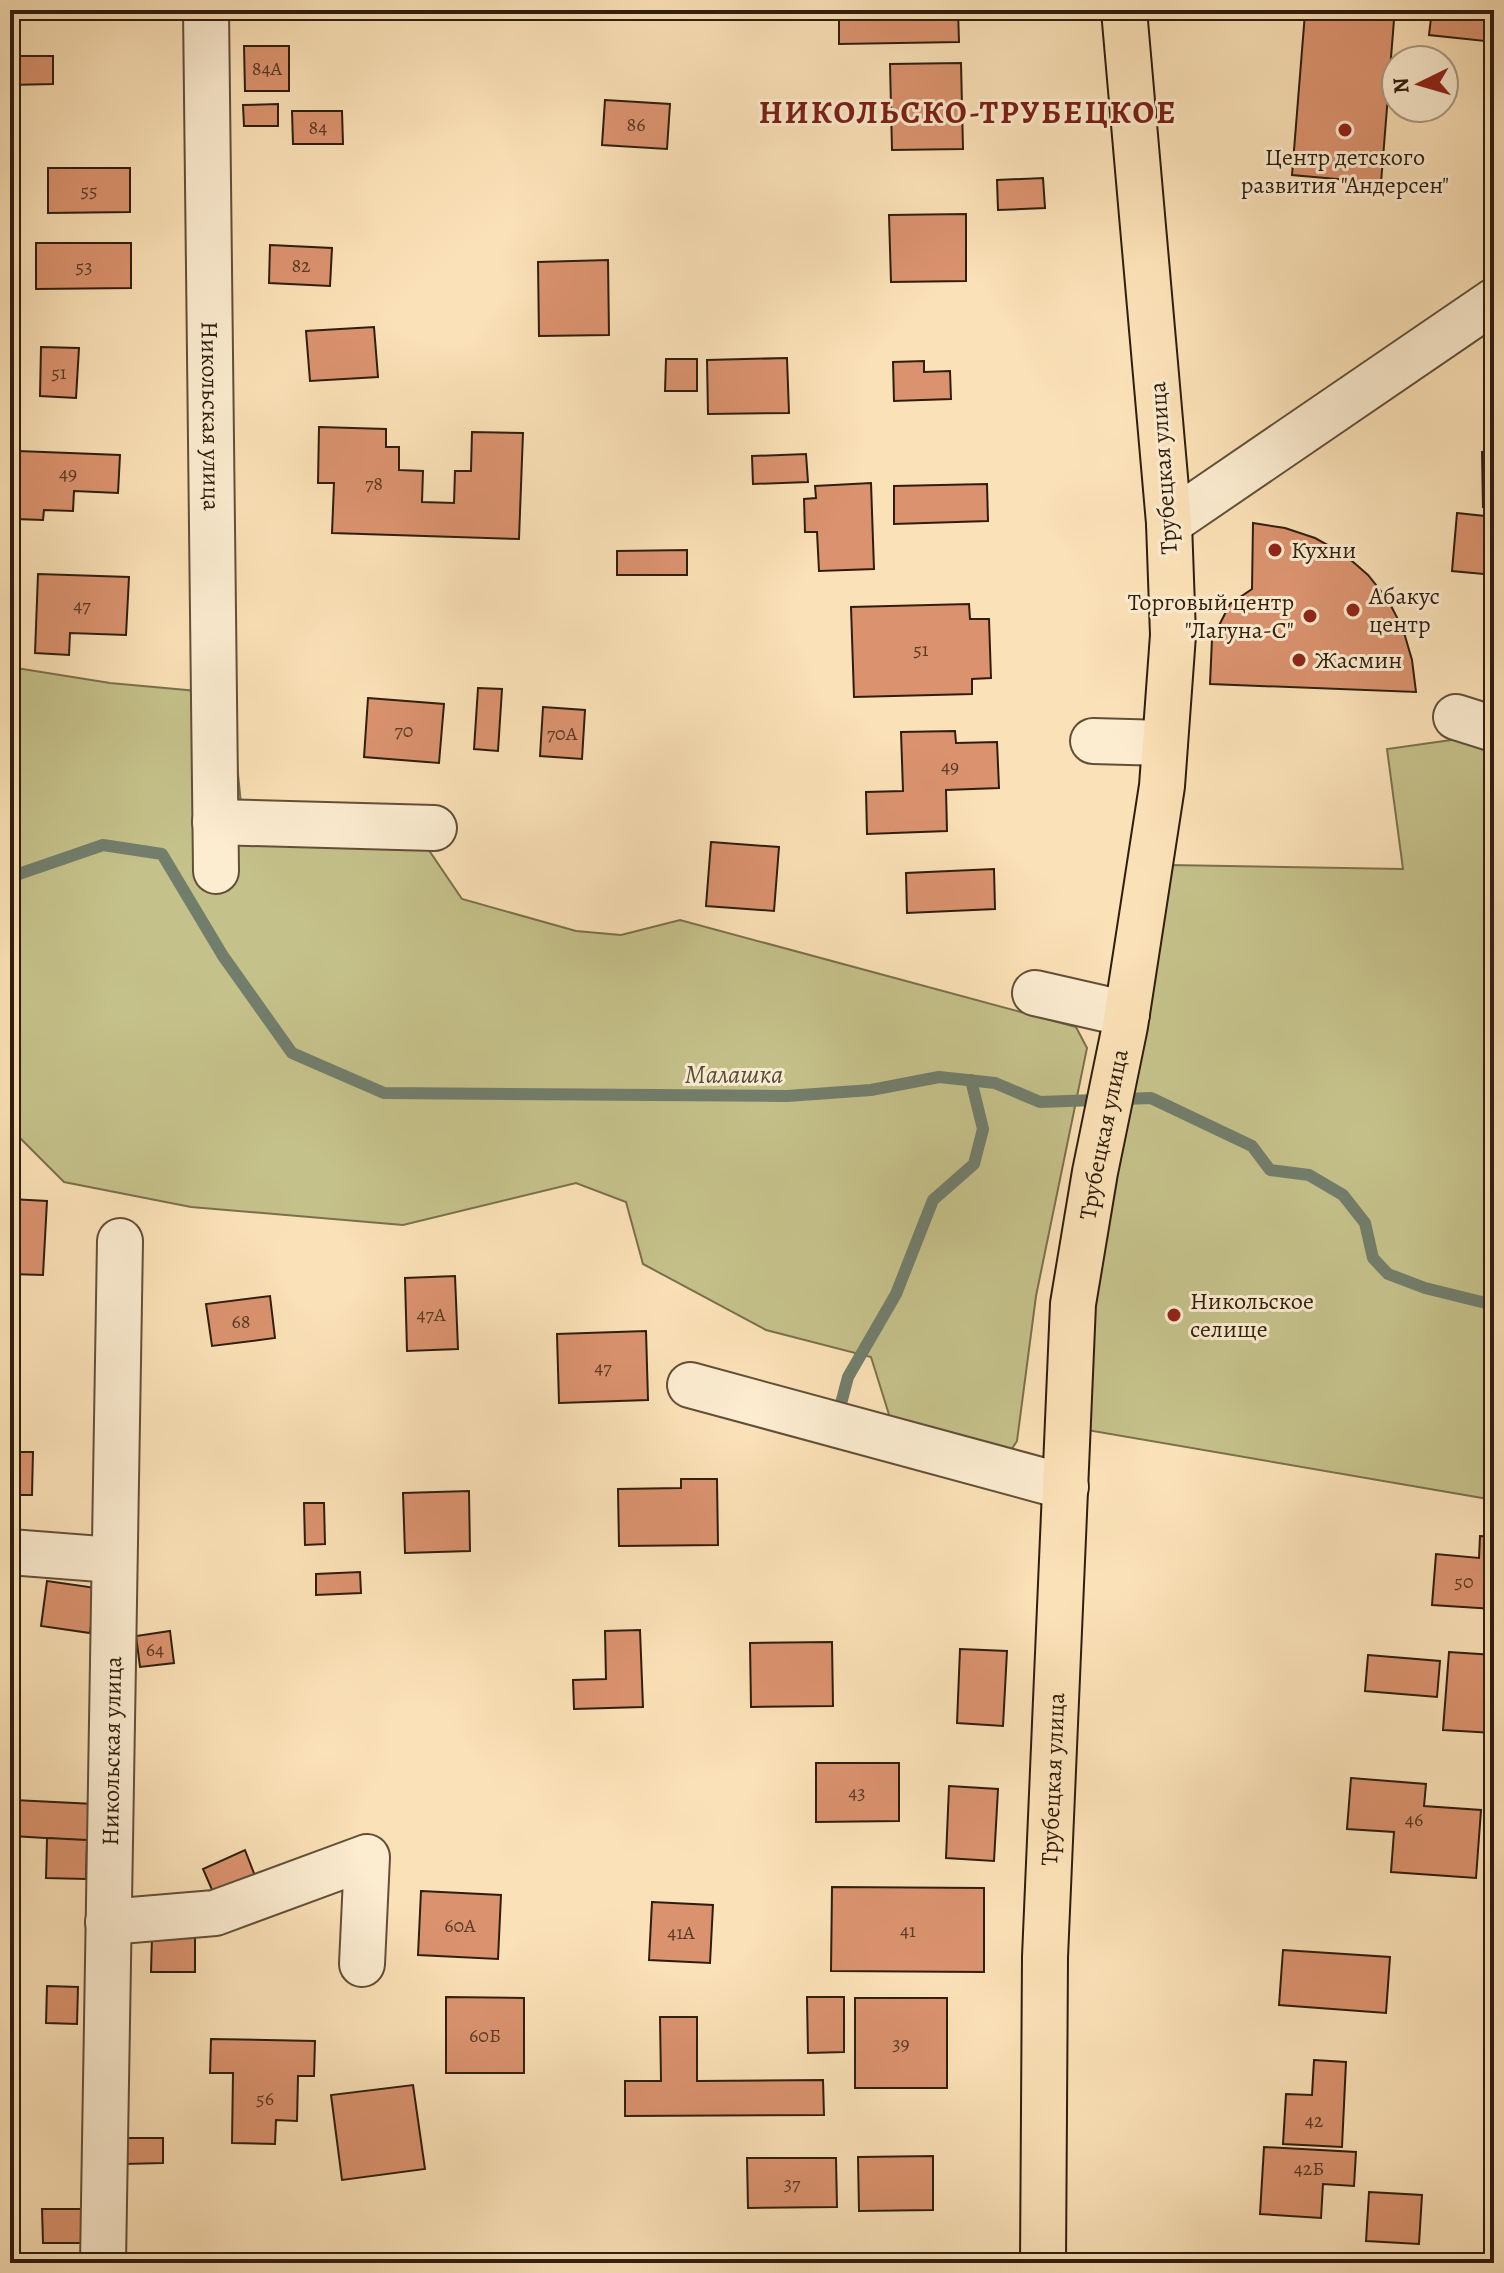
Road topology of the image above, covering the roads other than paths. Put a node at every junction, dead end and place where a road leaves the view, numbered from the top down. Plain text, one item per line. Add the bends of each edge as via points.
1 (206, 10) edge
2 (1124, 10) edge
3 (1494, 301) edge
4 (1169, 523) junction
5 (1093, 741) dead end
6 (1165, 743) junction
7 (215, 822) junction
8 (434, 828) dead end
9 (216, 871) dead end
10 (1035, 993) dead end
11 (1126, 1020) junction
12 (120, 1241) dead end
13 (690, 1385) dead end
14 (1066, 1487) junction
15 (10, 1552) edge
16 (113, 1560) junction
17 (108, 1922) junction
18 (362, 1964) dead end
19 (103, 2263) edge
20 (1043, 2263) edge

1 - 7 street, Никольская улица
2 - 4 main road, Трубецкая улица
3 - 4 street
4 - 6 main road, Трубецкая улица via 1173,635
5 - 6 street
6 - 11 main road, Трубецкая улица
7 - 8 street
7 - 9 street, Никольская улица
10 - 11 street
11 - 14 main road, Трубецкая улица via 1073,1304
12 - 16 street, Никольская улица
13 - 14 street
14 - 20 main road, Трубецкая улица via 1045,1957
15 - 16 street
16 - 17 street, Никольская улица
17 - 18 street via 215,1913 367,1857
17 - 19 street, Никольская улица

